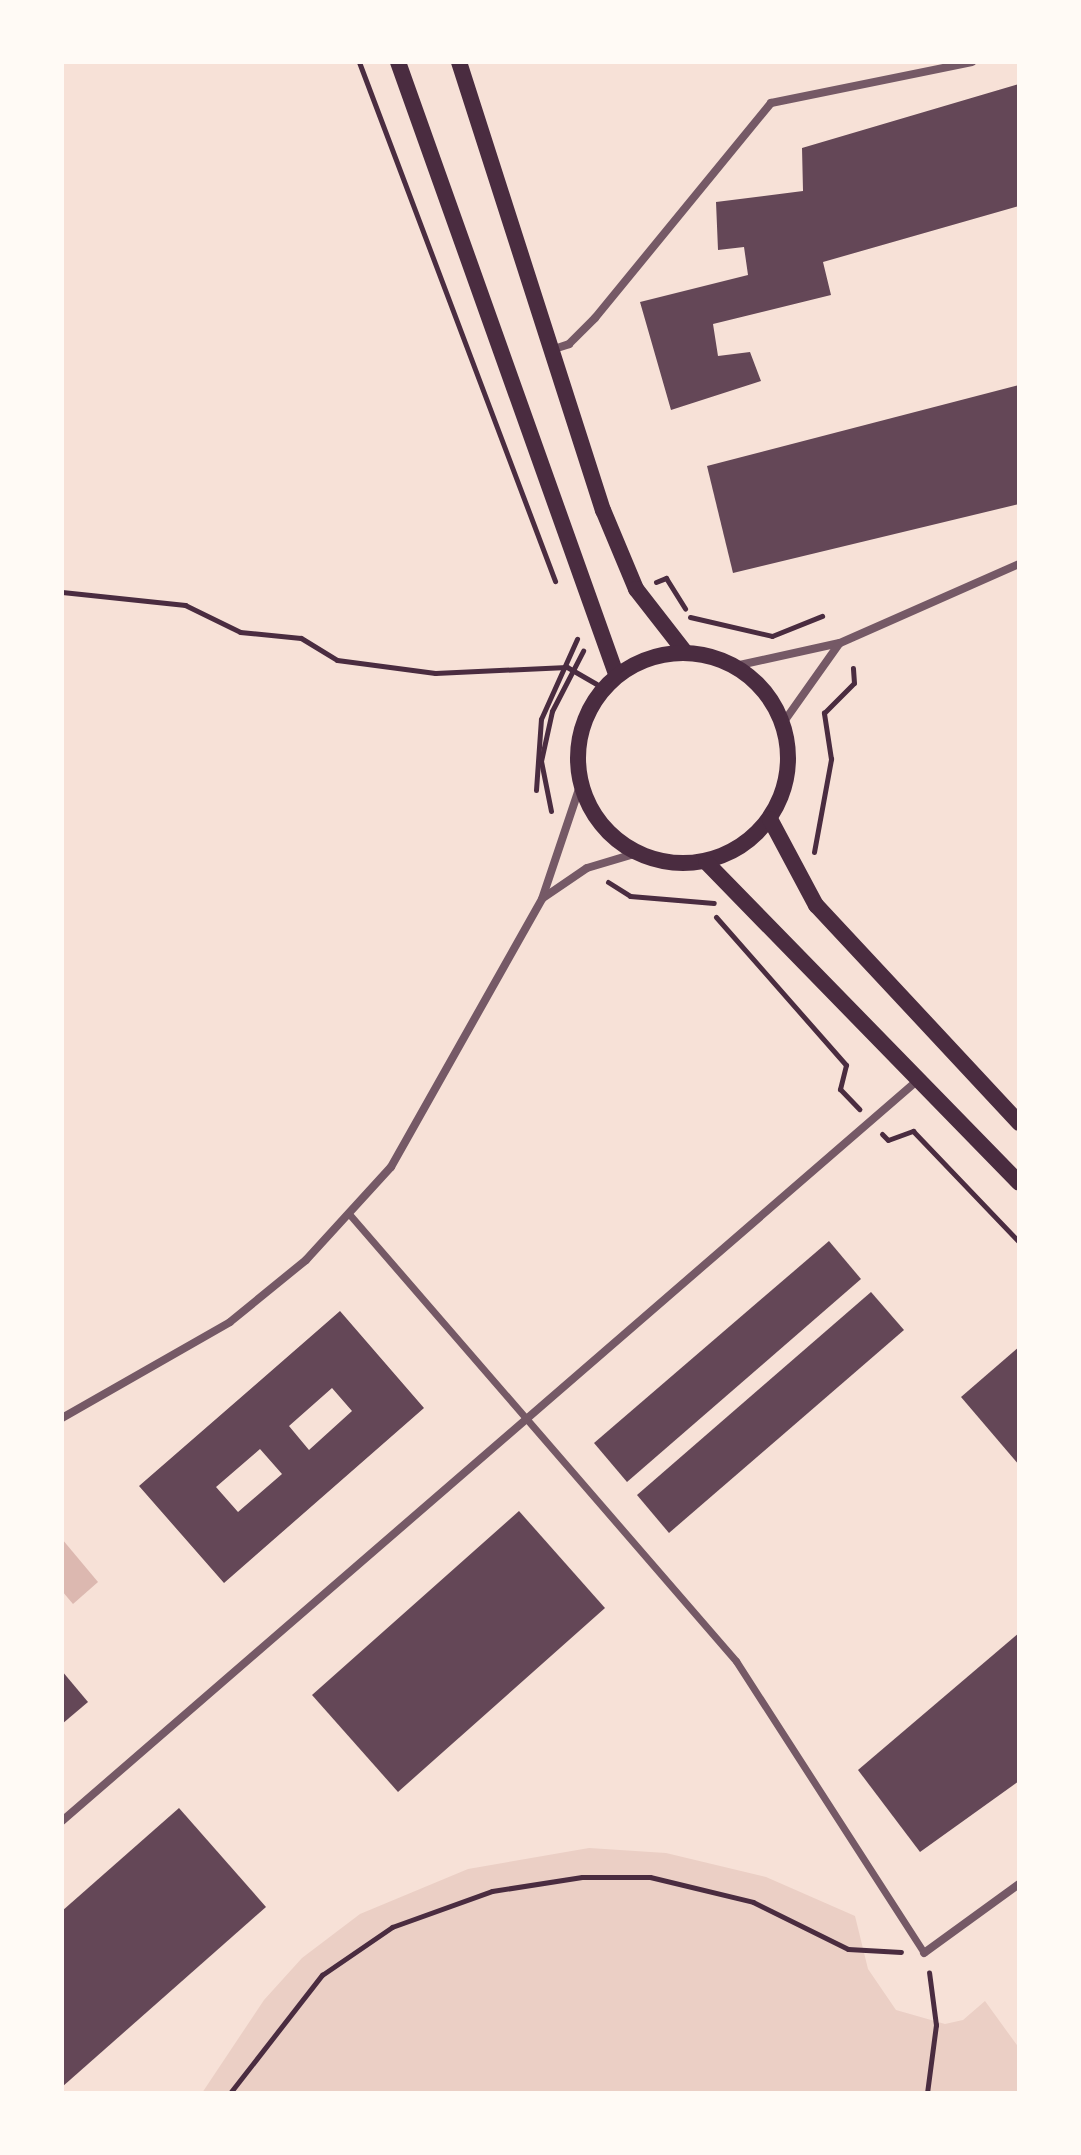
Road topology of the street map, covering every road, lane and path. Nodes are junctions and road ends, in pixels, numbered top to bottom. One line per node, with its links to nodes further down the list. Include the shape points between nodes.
1 (359, 62): 9 (path, via 435,279)
2 (398, 62): 19 (main road)
3 (459, 62): 5 (main road)
4 (972, 62): 5 (street, via 771,103 595,318 569,344)
5 (551, 350): 7 (main road)
6 (1019, 564): 13 (street)
7 (636, 589): 10 (path, via 666,578 692,620 772,636); 14 (main road)
8 (62, 592): 16 (path, via 185,605 240,632 301,638 337,660 399,670)
9 (561, 596)
10 (822, 616)
11 (574, 628): 16 (path)
12 (583, 632): 18 (path)
13 (840, 643): 15 (street); 21 (street)
14 (685, 652): 15 (main road); 19 (main road)
15 (735, 666): 21 (main road, via 764,689)
16 (567, 667): 18 (path); 23 (path, via 541,719)
17 (853, 668): 28 (path, via 854,683 824,713 831,759 814,851)
18 (575, 672): 20 (path); 25 (path, via 552,711 541,761)
19 (616, 674): 20 (main road)
20 (604, 689): 22 (main road, via 585,720)
21 (783, 723): 24 (main road, via 789,760)
22 (581, 783): 25 (street); 26 (main road, via 599,822)
23 (536, 790)
24 (770, 819): 27 (main road, via 743,846); 37 (main road, via 816,905)
25 (562, 840): 30 (street)
26 (637, 853): 27 (main road, via 674,864); 29 (street)
27 (706, 862): 35 (main road)
28 (821, 863)
29 (587, 868): 30 (street); 31 (path, via 630,896)
30 (542, 899): 39 (street, via 391,1167)
31 (721, 903)
32 (716, 917): 36 (path, via 846,1065 840,1089)
33 (736, 923): 34 (path)
34 (751, 942)
35 (917, 1081): 36 (street); 38 (main road)
36 (869, 1118): 40 (path, via 888,1140 913,1131); 41 (street)
37 (1019, 1123)
38 (1019, 1183)
39 (350, 1215): 41 (street); 42 (street, via 230,1322)
40 (1019, 1242)
41 (522, 1416): 43 (street); 45 (street, via 736,1661)
42 (62, 1418)
43 (62, 1821)
44 (1019, 1884): 45 (street)
45 (924, 1953): 46 (path, via 848,1949 753,1902 650,1877 519,1886 432,1907 356,1949 304,1993); 47 (path, via 936,2025)
46 (230, 2093)
47 (927, 2093)

